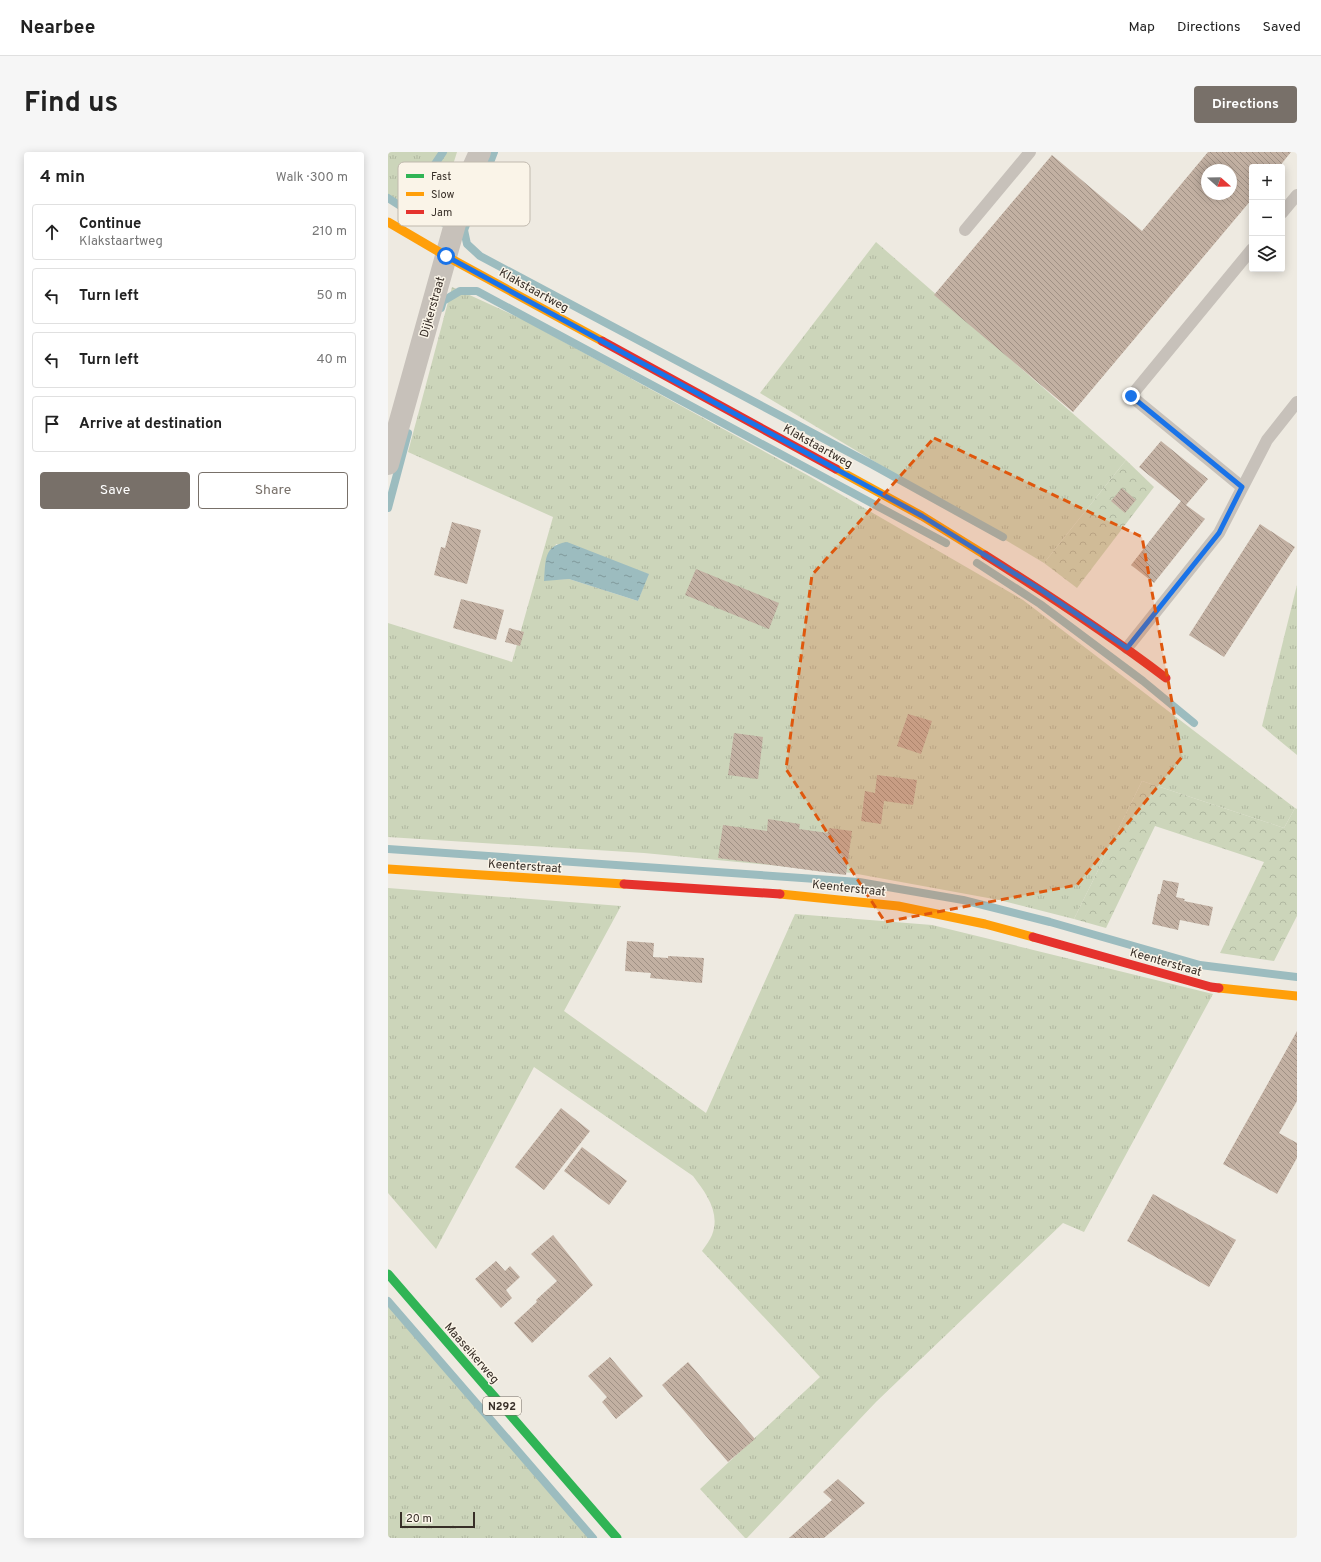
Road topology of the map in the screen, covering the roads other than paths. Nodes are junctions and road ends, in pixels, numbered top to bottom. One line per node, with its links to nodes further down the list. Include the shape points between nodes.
1 (480, 152): 3 (street, Dijkerstraat)
2 (1030, 152): 8 (lane)
3 (476, 162)
4 (1297, 195): 5 (lane)
5 (1285, 209)
6 (388, 222): 10 (street, Klakstaartweg)
7 (454, 226): 10 (street, Dijkerstraat)
8 (965, 230)
9 (1249, 253): 13 (lane, via 1131,396)
10 (446, 256): 12 (street, Dijkerstraat); 14 (street, Klakstaartweg, via 922,516 1038,588)
11 (1297, 402): 13 (lane, via 1267,440)
12 (388, 464)
13 (1242, 487): 14 (lane, via 1219,533)
14 (1127, 648): 15 (street, Klakstaartweg)
15 (1166, 678)
16 (388, 869): 17 (street, Keenterstraat, via 808,896 898,906 985,924 1211,987)
17 (1297, 996)
18 (388, 1274): 19 (street, Maaseikerweg / N292)
19 (617, 1538)

